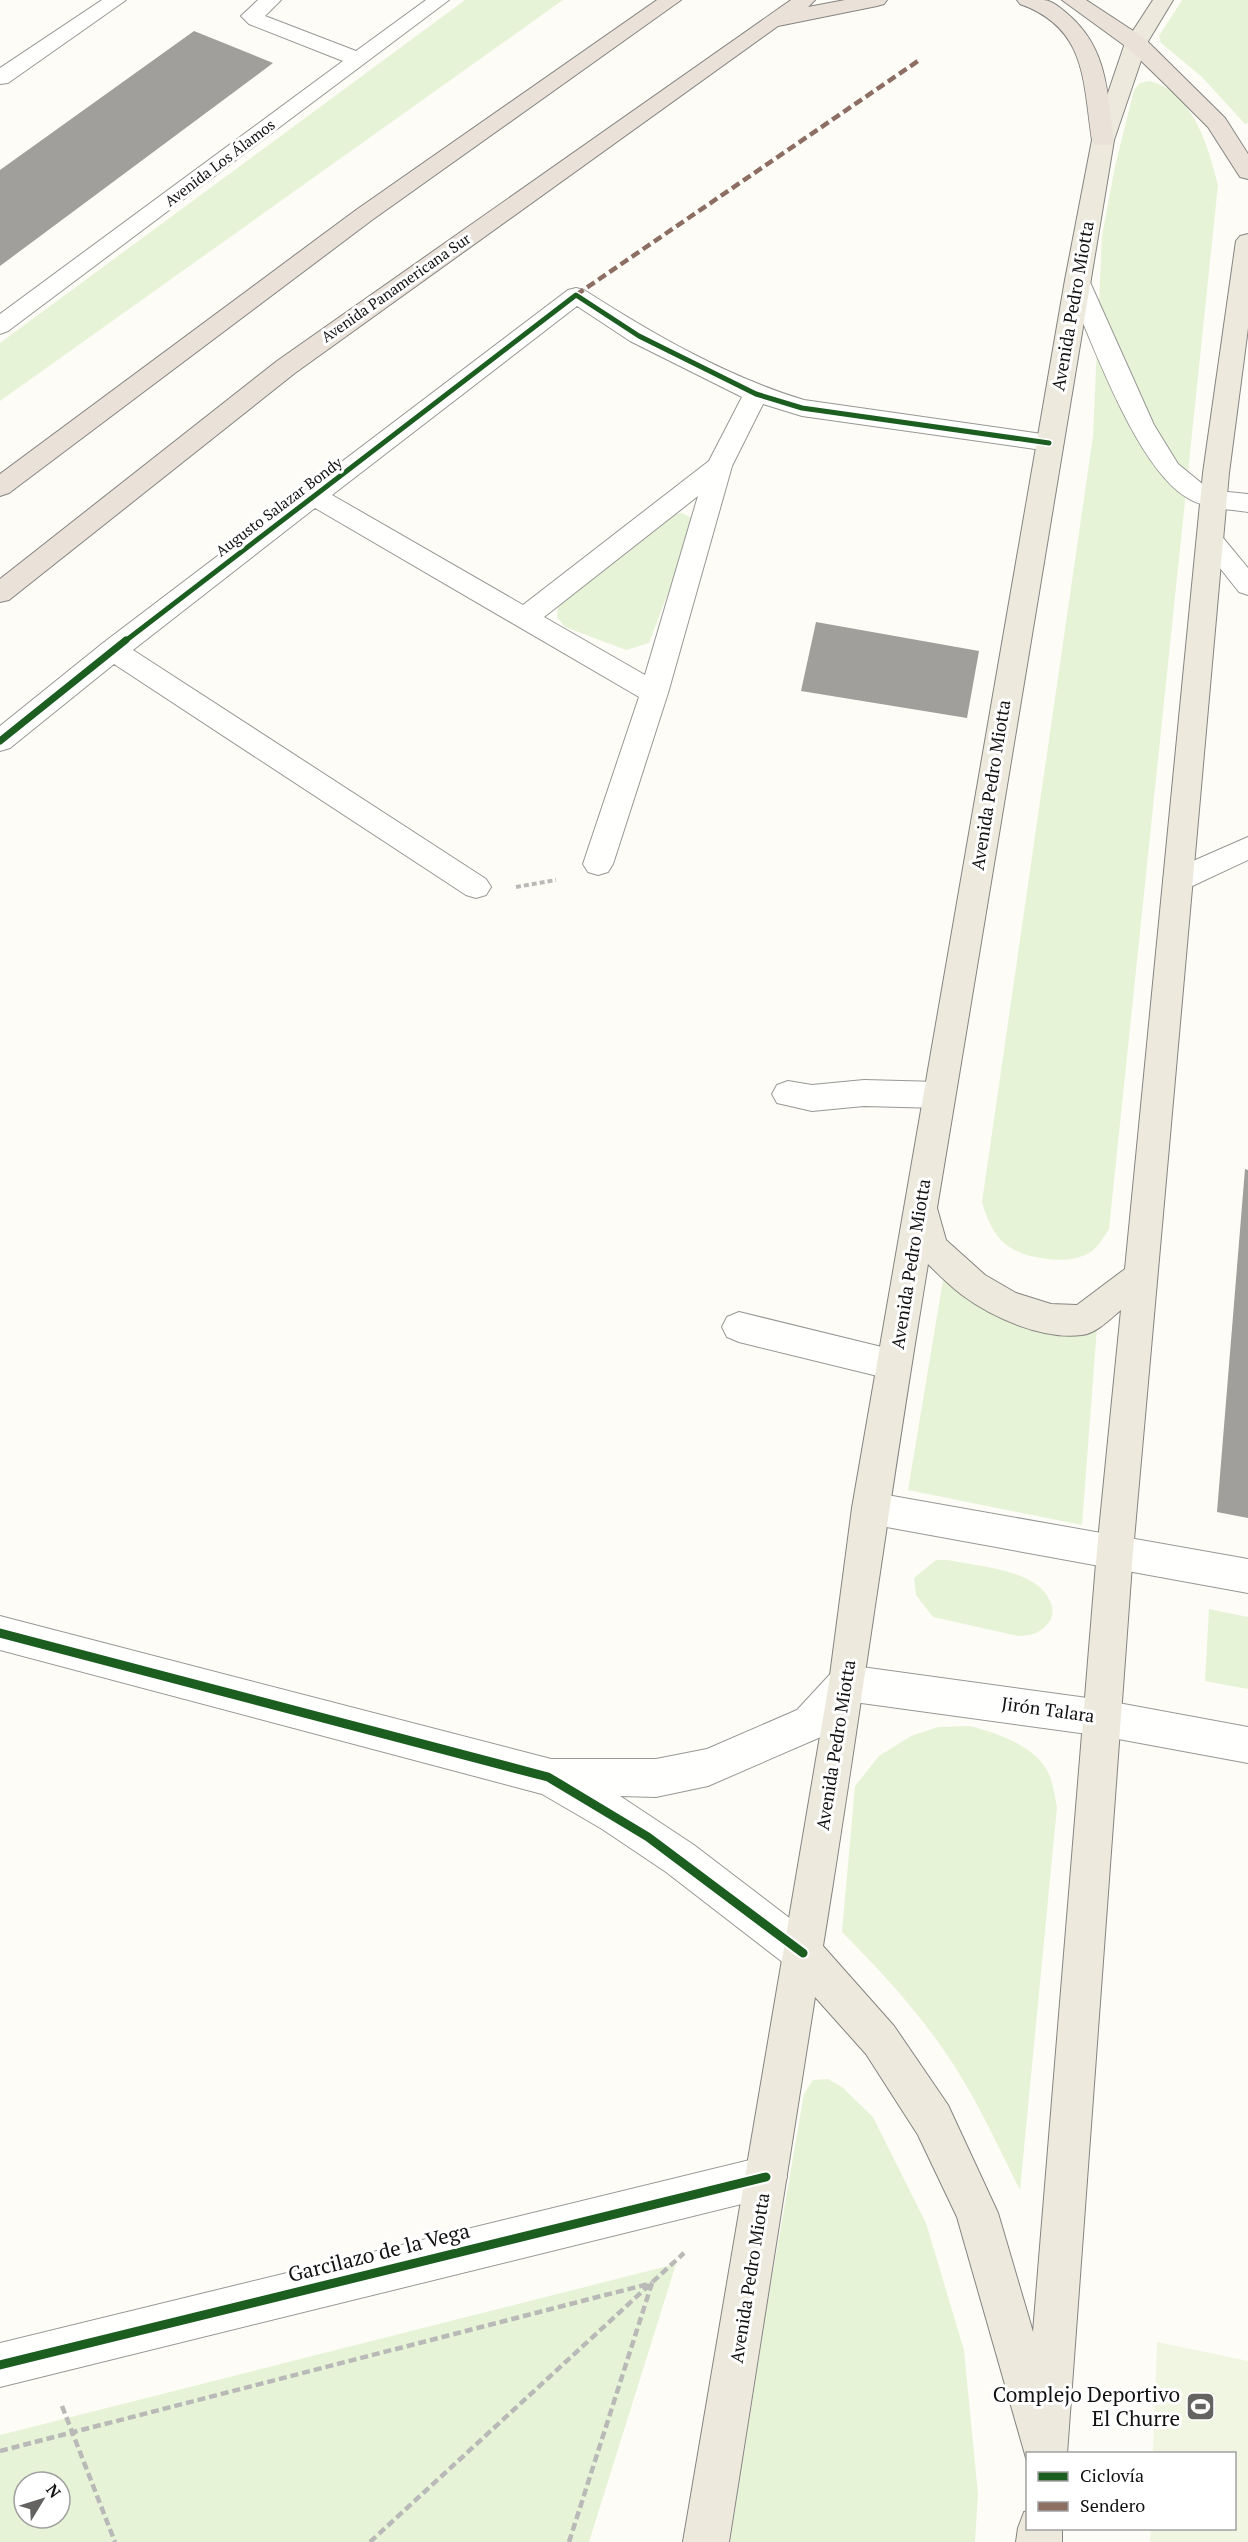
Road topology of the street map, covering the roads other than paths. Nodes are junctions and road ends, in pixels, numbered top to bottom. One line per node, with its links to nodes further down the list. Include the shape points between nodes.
1 (116, 0): 13 (street)
2 (271, 0): 12 (street, via 255,12 252,16 256,20)
3 (439, 0): 12 (street, Avenida Los Álamos)
4 (671, 0): 23 (highway, via 364,215)
5 (805, 0): 10 (highway, Avenida Panamericana Sur)
6 (878, 0): 10 (highway)
7 (1027, 0): 14 (highway, via 1055,14 1080,39 1093,66)
8 (1072, 0): 11 (highway)
9 (1163, 0): 11 (main road, Avenida Pedro Miotta)
10 (771, 22): 29 (highway, Avenida Panamericana Sur, via 285,367)
11 (1136, 43): 14 (main road, Avenida Pedro Miotta); 15 (highway, via 1217,123)
12 (359, 60): 19 (street, Avenida Los Álamos)
13 (0, 78)
14 (1103, 140): 17 (main road, Avenida Pedro Miotta)
15 (1248, 172)
16 (1248, 241): 18 (main road)
17 (1077, 280): 21 (main road, Avenida Pedro Miotta); 25 (street, via 1142,425 1169,470 1196,492)
18 (1245, 285): 25 (main road)
19 (0, 326)
20 (756, 394): 21 (street, via 801,408); 22 (street); 24 (street, Augusto Salazar Bondy, via 639,336 576,296)
21 (1049, 442): 39 (main road, Avenida Pedro Miotta)
22 (719, 466): 30 (street); 32 (street)
23 (0, 487)
24 (316, 497): 30 (street); 31 (street, Augusto Salazar Bondy)
25 (1214, 499): 26 (street); 27 (main road)
26 (1248, 502)
27 (1210, 539): 28 (street); 36 (main road)
28 (1248, 586)
29 (0, 593)
30 (525, 618): 32 (street)
31 (113, 650): 33 (street, Augusto Salazar Bondy); 37 (street)
32 (654, 693): 35 (street)
33 (0, 741)
34 (1248, 848): 36 (street)
35 (598, 864)
36 (1178, 880): 41 (main road)
37 (476, 887)
38 (788, 1094): 39 (street, via 812,1098 864,1093)
39 (939, 1095): 40 (main road, Avenida Pedro Miotta)
40 (920, 1207): 41 (main road, via 932,1248 973,1285 1006,1305 1051,1319 1083,1320); 43 (main road, Avenida Pedro Miotta)
41 (1141, 1276): 45 (main road)
42 (739, 1327): 43 (street)
43 (894, 1365): 44 (main road, Avenida Pedro Miotta)
44 (870, 1508): 45 (street); 48 (main road, Avenida Pedro Miotta)
45 (1115, 1551): 46 (street); 49 (main road)
46 (1248, 1576)
47 (0, 1633): 51 (street)
48 (847, 1683): 49 (street, Jirón Talara); 51 (street, via 810,1723 708,1767 656,1778); 52 (main road, Avenida Pedro Miotta)
49 (1102, 1718): 50 (street, Jirón Talara); 55 (main road)
50 (1248, 1745)
51 (548, 1777): 52 (street, via 600,1804 675,1854)
52 (803, 1953): 53 (main road, Avenida Pedro Miotta); 55 (main road, via 880,2040 933,2120 977,2213)
53 (766, 2177): 54 (street, Garcilazo de la Vega); 56 (main road, Avenida Pedro Miotta)
54 (16, 2361)
55 (1046, 2452)
56 (706, 2542)

